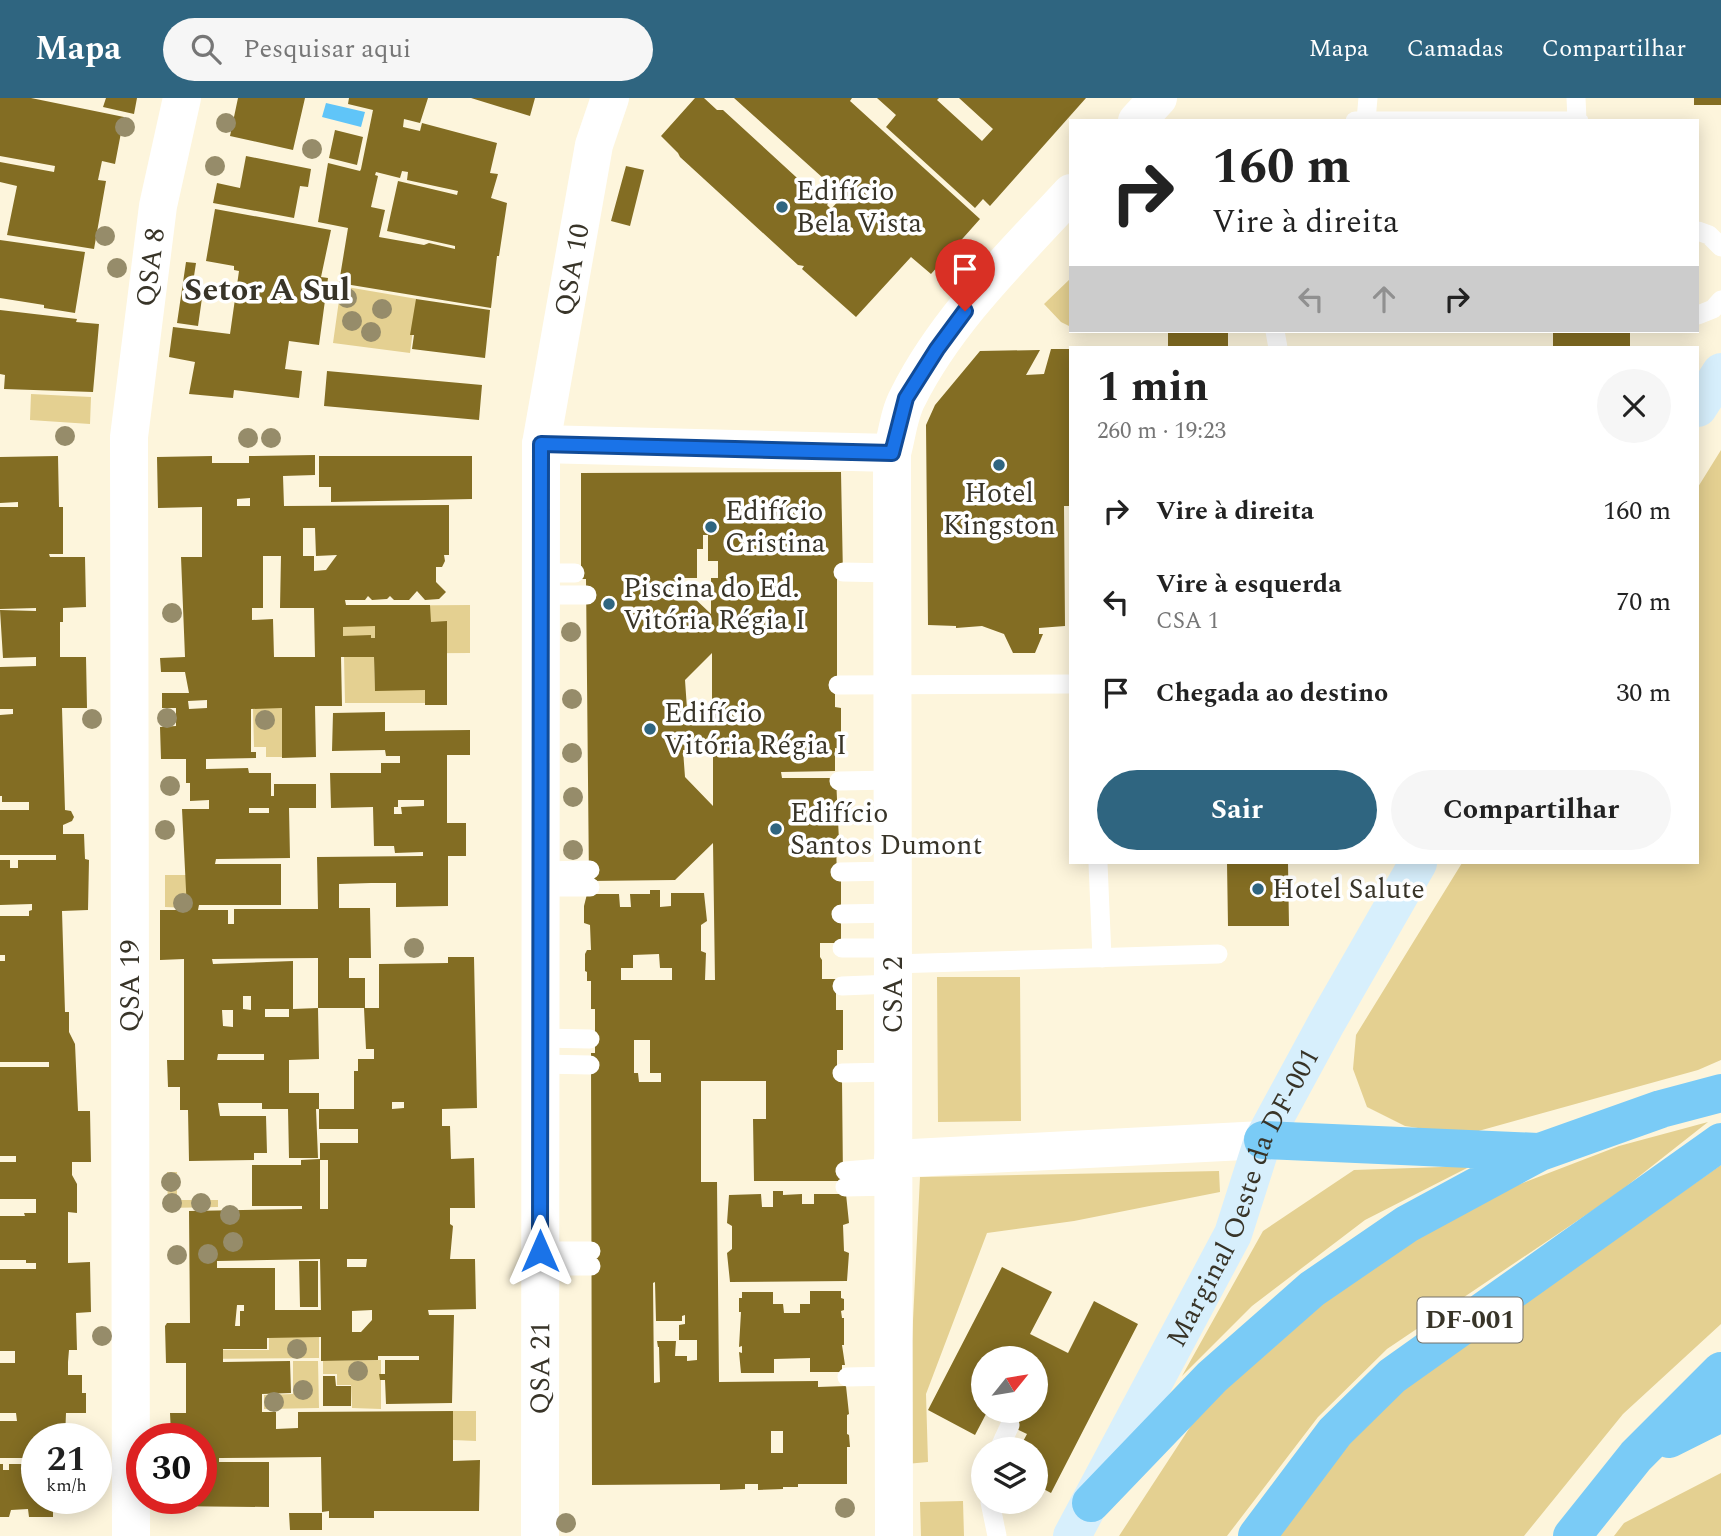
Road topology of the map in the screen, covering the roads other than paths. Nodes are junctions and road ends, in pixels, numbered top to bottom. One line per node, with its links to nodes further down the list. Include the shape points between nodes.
1 (182, 98): 16 (street, QSA 8, via 158,206)
2 (610, 98): 17 (street, QSA 10, via 594,145)
3 (1158, 98): 6 (street)
4 (1368, 98): 7 (lane)
5 (1576, 98): 8 (lane)
6 (1139, 119)
7 (1366, 119)
8 (1578, 119)
9 (1069, 195): 18 (street, CSA 2, via 979,292 937,349 906,398)
10 (1699, 231): 11 (lane)
11 (1721, 247)
12 (1721, 300): 13 (lane)
13 (1699, 315)
14 (1721, 372): 15 (main road)
15 (1699, 406)
16 (129, 437): 62 (street, QSA 19)
17 (541, 444): 18 (street); 21 (street, QSA 21)
18 (892, 453): 20 (street, CSA 2)
19 (843, 572): 20 (lane)
20 (892, 573): 23 (street, CSA 2)
21 (552, 580): 22 (lane); 32 (street, QSA 21)
22 (587, 595)
23 (892, 684): 24 (lane); 25 (lane); 26 (street, CSA 2)
24 (1069, 684)
25 (838, 685)
26 (892, 774): 27 (lane); 30 (street, CSA 2)
27 (839, 775)
28 (1098, 864): 38 (lane)
29 (1417, 864): 46 (main road, Marginal Oeste da DF-001)
30 (892, 871): 31 (lane); 36 (street, CSA 2)
31 (840, 872)
32 (541, 879): 33 (lane); 41 (street, QSA 21)
33 (590, 879)
34 (841, 914): 36 (lane)
35 (842, 948): 36 (lane)
36 (893, 952): 38 (lane); 39 (lane); 43 (street, CSA 2)
37 (1218, 954): 38 (lane)
38 (1102, 958)
39 (842, 986)
40 (590, 1038): 41 (lane)
41 (541, 1051): 42 (lane); 52 (street, QSA 21)
42 (590, 1065)
43 (893, 1072): 44 (lane); 49 (street, CSA 2)
44 (842, 1073)
45 (1721, 1093): 48 (highway)
46 (1263, 1140): 48 (highway); 49 (street); 60 (main road, Marginal Oeste da DF-001, via 1233,1234)
47 (1721, 1142): 67 (highway, DF-001, via 1392,1376 1335,1432)
48 (1540, 1152): 60 (highway, via 1408,1224 1312,1289 1212,1377)
49 (893, 1171): 50 (lane); 54 (street, CSA 2)
50 (845, 1179)
51 (591, 1258): 52 (lane)
52 (540, 1259): 63 (street, QSA 21)
53 (1721, 1371): 59 (highway)
54 (894, 1376): 55 (lane); 64 (street, CSA 2)
55 (848, 1377)
56 (1010, 1425): 58 (lane)
57 (1712, 1425): 59 (highway)
58 (1004, 1437)
59 (1636, 1456): 68 (highway)
60 (1091, 1503): 66 (main road, Marginal Oeste da DF-001)
61 (992, 1514): 65 (lane)
62 (131, 1536)
63 (540, 1536)
64 (894, 1536)
65 (997, 1536)
66 (1072, 1536)
67 (1256, 1536)
68 (1572, 1536)

